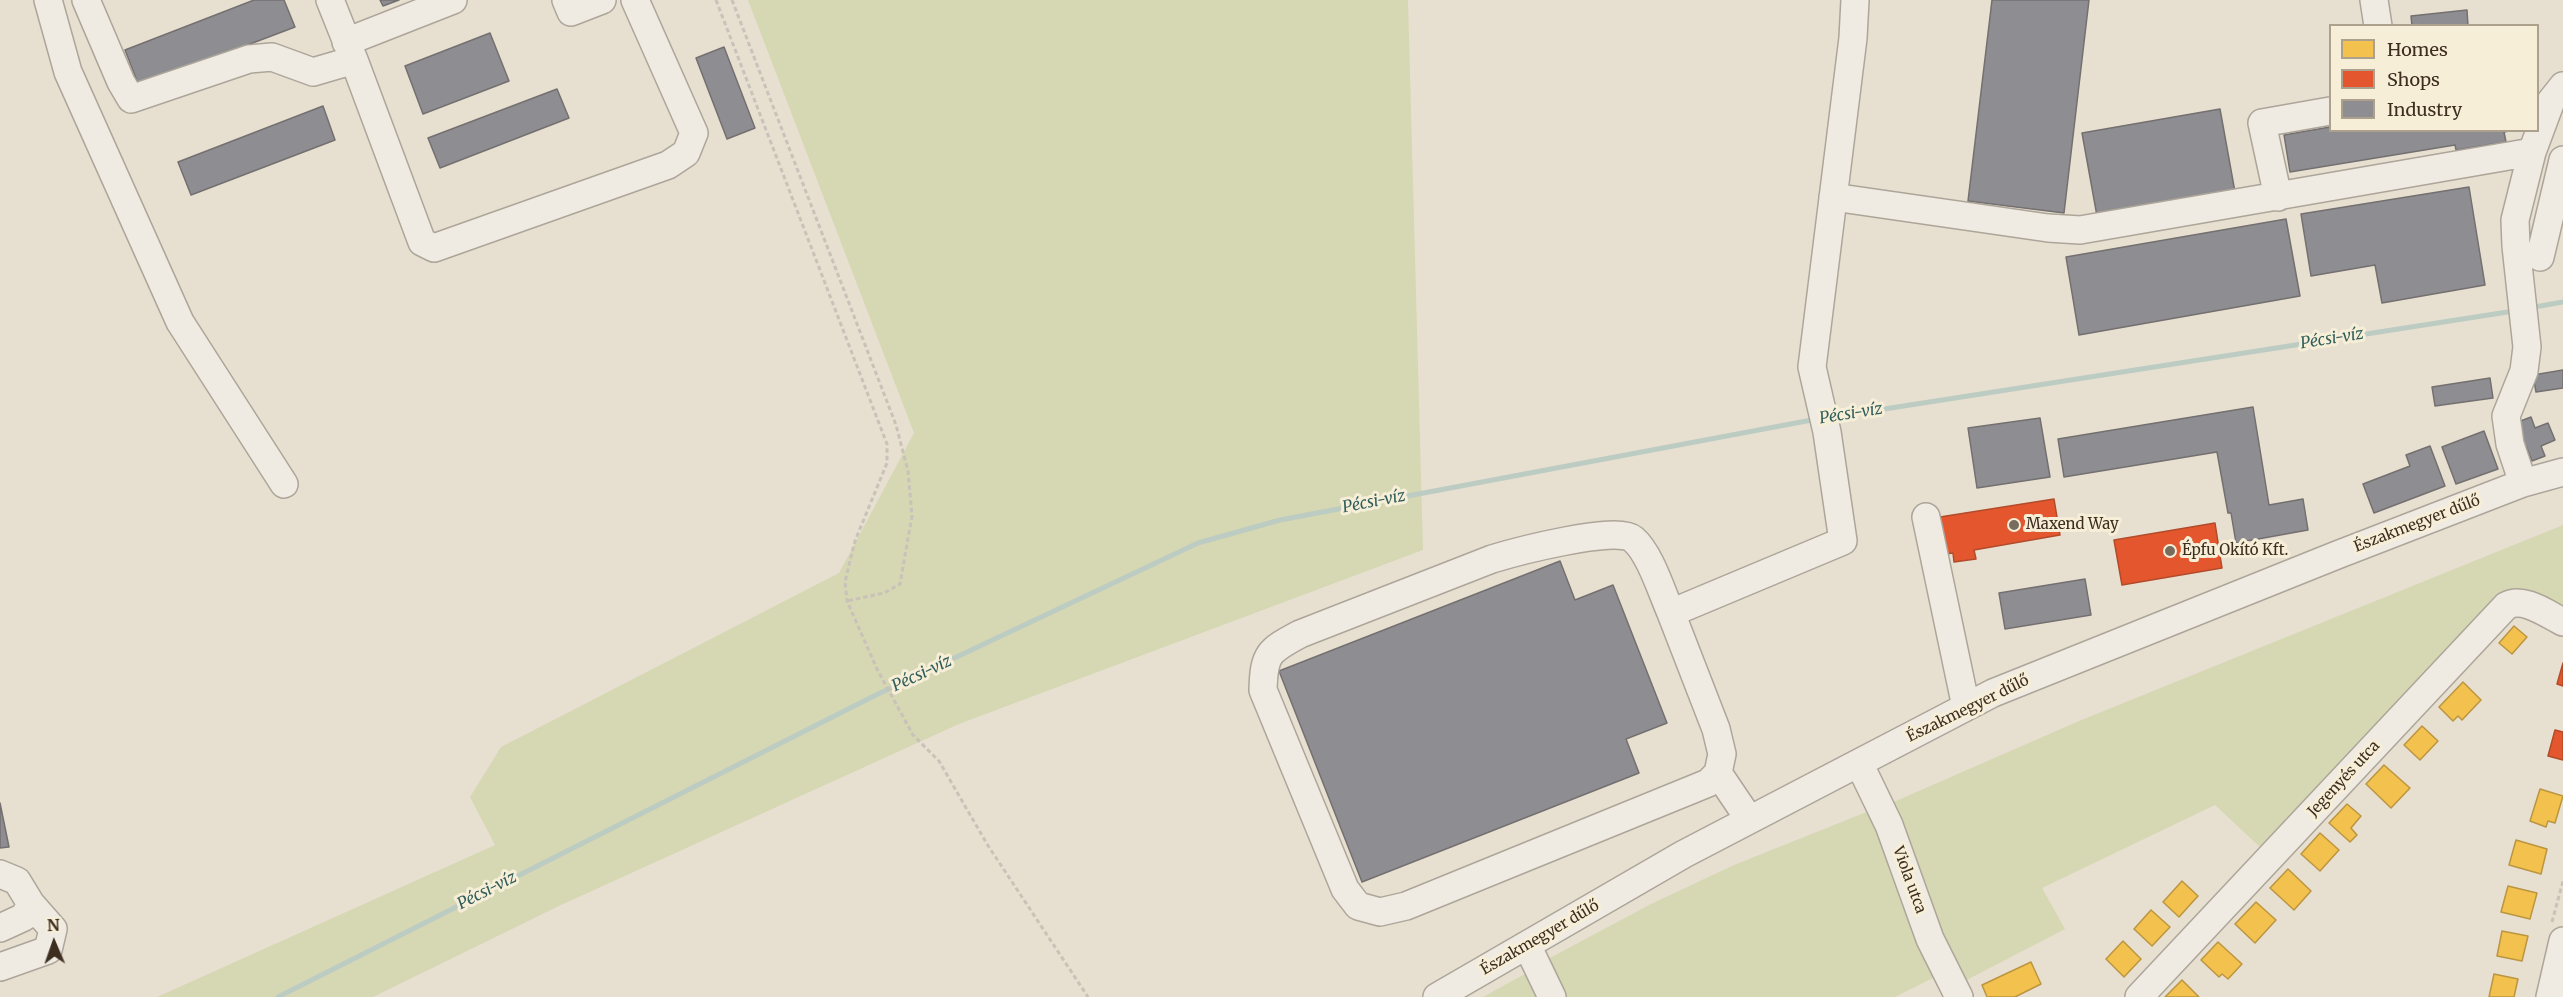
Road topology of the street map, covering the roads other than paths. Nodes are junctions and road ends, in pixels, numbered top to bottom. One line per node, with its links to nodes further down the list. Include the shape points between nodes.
1 (48, 0): 23 (street, via 68,72 180,322)
2 (330, 0): 11 (street)
3 (453, 0): 11 (street)
4 (566, 0): 5 (street, via 571,12)
5 (602, 0)
6 (635, 0): 11 (street, via 694,133 686,153 668,165 434,248 422,243)
7 (1856, 0): 17 (street)
8 (2374, 0): 10 (street)
9 (90, 1): 11 (street, via 131,99 249,59 272,57 314,72)
10 (2378, 24)
11 (350, 51)
12 (2539, 82): 13 (street)
13 (2563, 85): 15 (street, via 2551,101)
14 (2329, 111): 18 (street, via 2262,123)
15 (2532, 152): 18 (street); 19 (street, via 2515,220)
16 (2563, 160): 20 (street)
17 (1833, 197): 18 (street, via 2080,230); 25 (street, via 1812,367 1827,432 1842,541)
18 (2278, 197)
19 (2516, 246): 20 (street); 22 (street, via 2527,347 2524,371 2506,416 2510,444)
20 (2552, 260)
21 (2563, 472): 22 (street, Északmegyer dűlő)
22 (2523, 483): 27 (street, Északmegyer dűlő)
23 (284, 484)
24 (1926, 517): 27 (street)
25 (1671, 613): 29 (street, via 1716,729 1722,754); 29 (street, via 1642,548 1632,537 1617,533 1601,535 1492,559 1300,634 1274,648 1264,668 1263,690 1345,889 1358,906 1380,912 1406,906 1695,789)
26 (2563, 622): 40 (street, Jegenyés utca, via 2522,602 2506,606)
27 (1966, 707): 28 (street, Északmegyer dűlő)
28 (1859, 764): 30 (street, Északmegyer dűlő); 39 (street, Viola utca, via 1888,825 1930,939)
29 (1718, 773): 30 (street)
30 (1749, 819): 35 (street, Északmegyer dűlő)
31 (0, 873): 32 (street, via 17,880)
32 (31, 904): 33 (street, via 24,917); 36 (street, via 53,929 48,950)
33 (0, 928)
34 (2563, 940): 41 (street)
35 (1527, 945): 37 (street, Északmegyer dűlő); 38 (street)
36 (0, 967)
37 (1437, 997)
38 (1552, 997)
39 (1959, 997)
40 (2139, 997)
41 (2550, 997)

